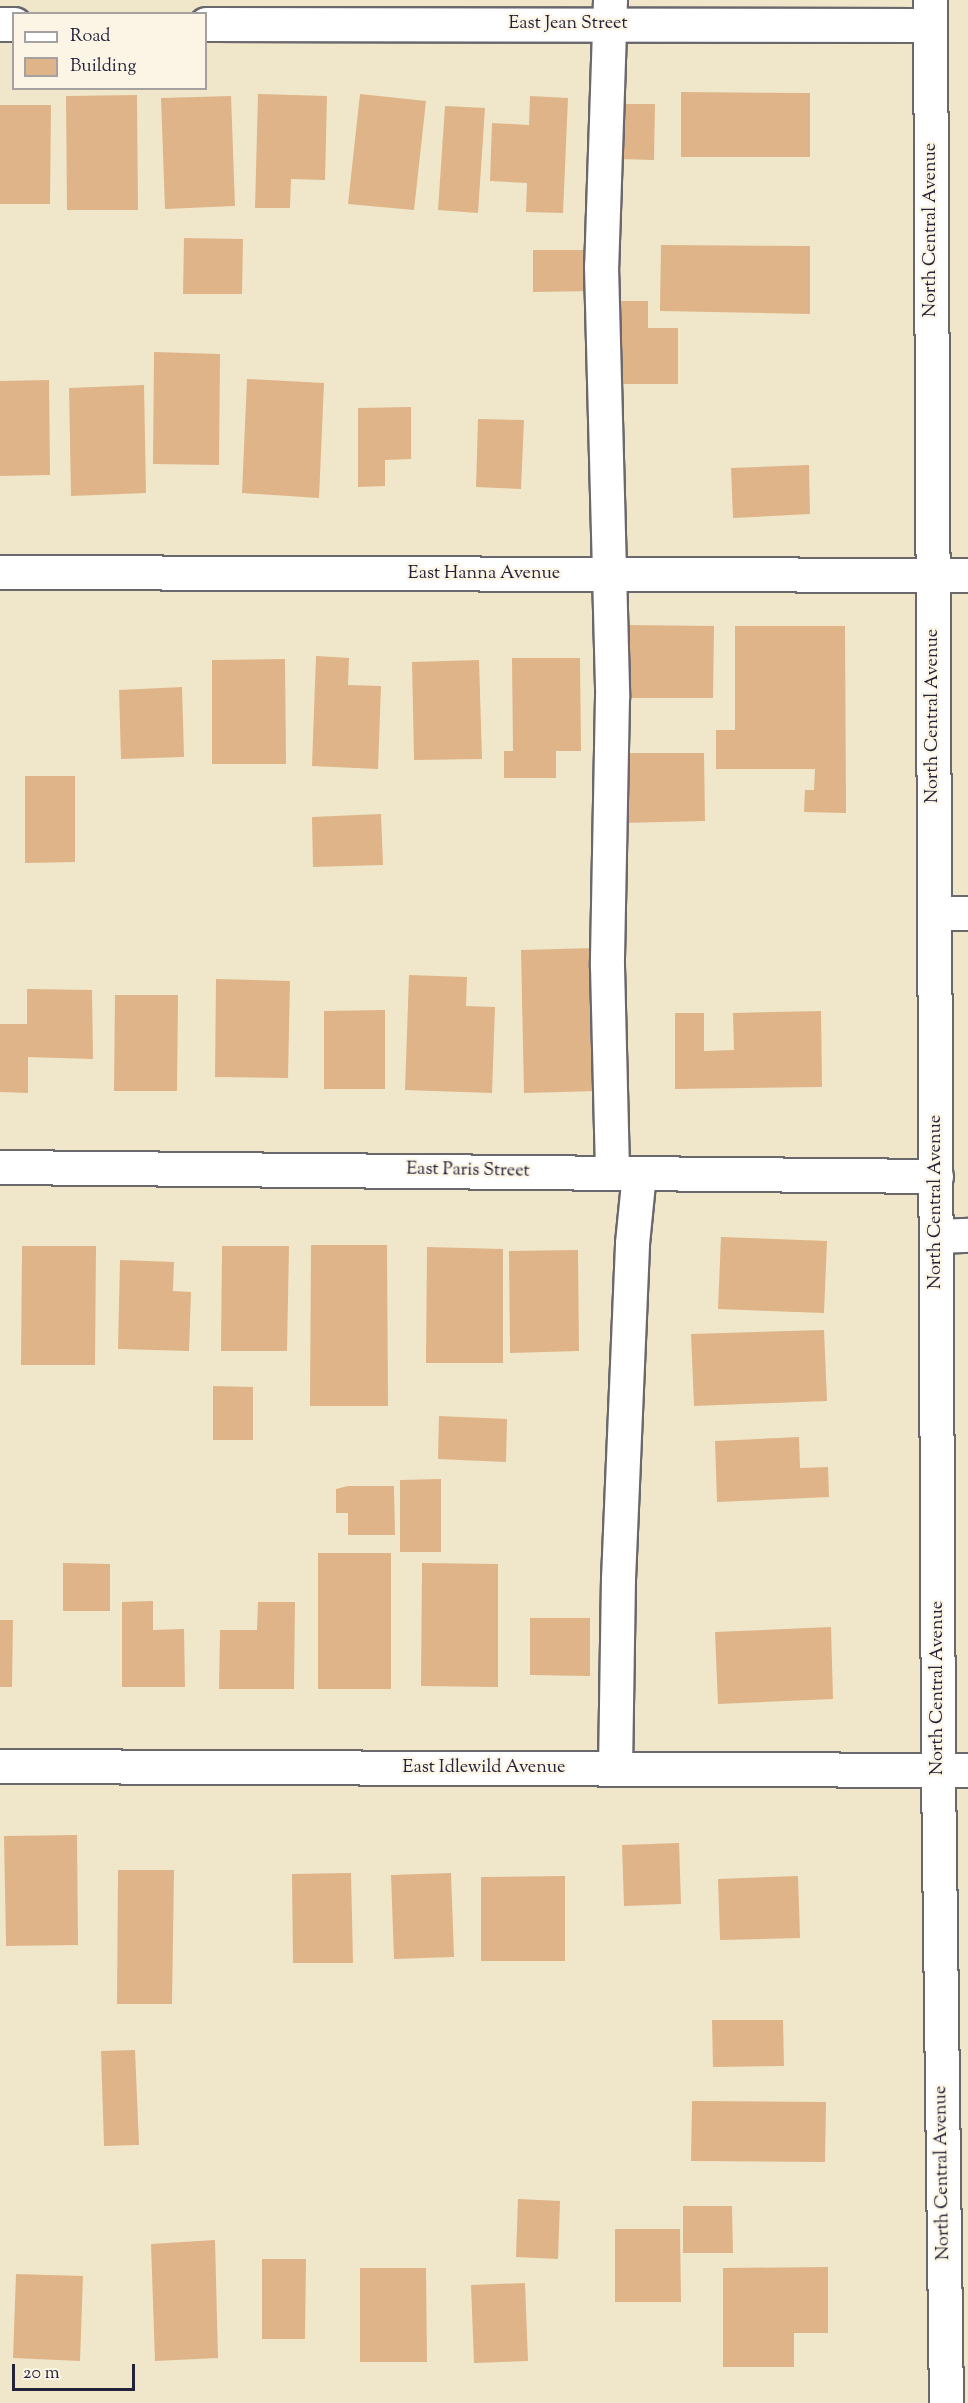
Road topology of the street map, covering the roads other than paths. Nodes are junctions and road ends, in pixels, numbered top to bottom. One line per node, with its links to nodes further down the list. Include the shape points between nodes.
1 (610, 12): 2 (street, East Jean Street); 3 (street, East Jean Street); 5 (street, via 601,266)
2 (930, 13): 6 (street, North Central Avenue)
3 (207, 24)
4 (0, 572): 5 (street, East Hanna Avenue)
5 (608, 574): 6 (street, East Hanna Avenue); 11 (street, via 612,829 607,966)
6 (932, 575): 7 (street, East Hanna Avenue); 9 (street, North Central Avenue)
7 (968, 575)
8 (968, 913): 9 (street)
9 (934, 914): 12 (street, North Central Avenue)
10 (0, 1167): 11 (street, East Paris Street)
11 (626, 1173): 12 (street, East Paris Street); 15 (street, via 632,1243)
12 (936, 1176): 13 (street, North Central Avenue)
13 (952, 1236): 16 (street, North Central Avenue)
14 (0, 1766): 15 (street, East Idlewild Avenue)
15 (615, 1769): 16 (street, East Idlewild Avenue)
16 (953, 1770): 17 (street, North Central Avenue)
17 (946, 2403)

